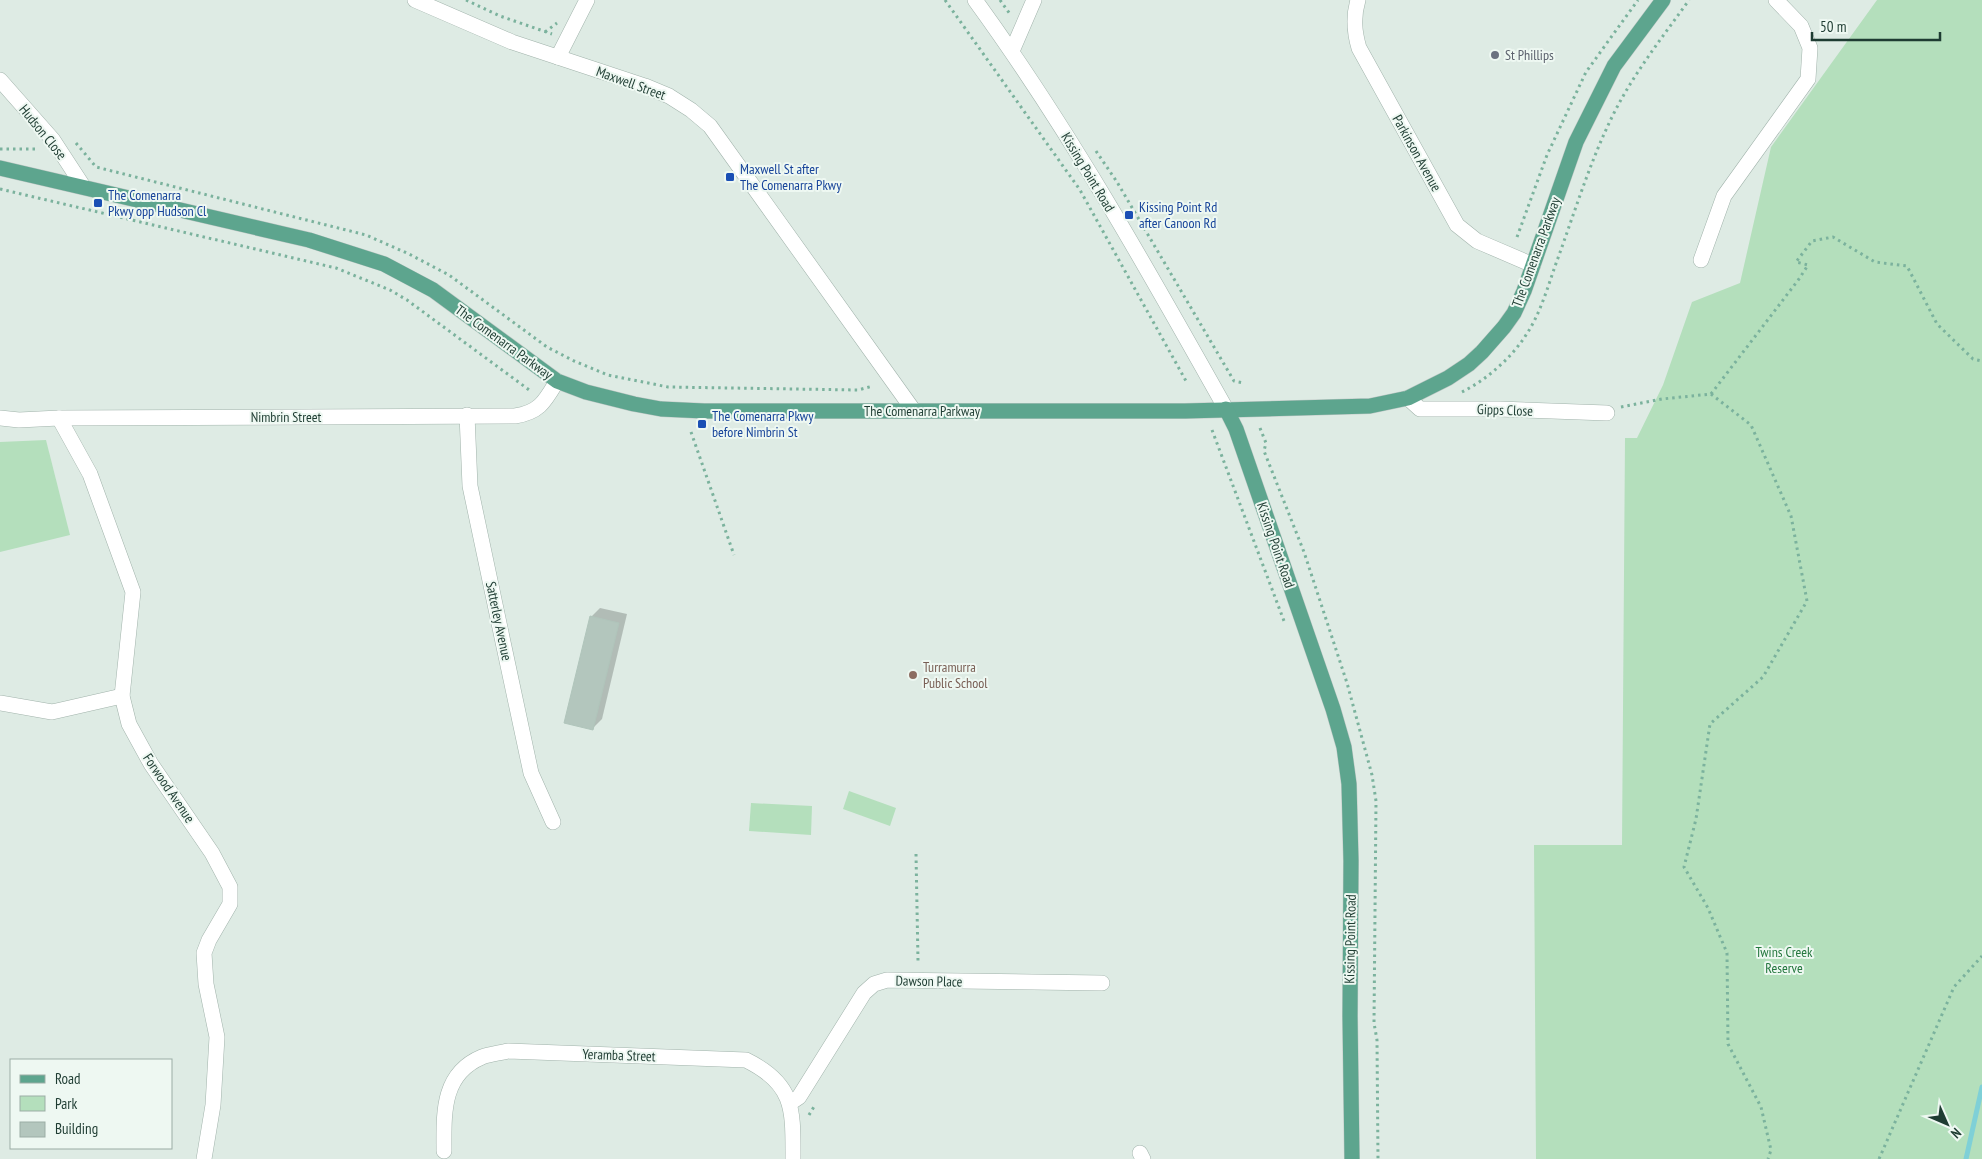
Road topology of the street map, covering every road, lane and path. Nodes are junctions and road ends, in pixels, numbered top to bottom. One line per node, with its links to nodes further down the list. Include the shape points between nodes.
1 (415, 0): 16 (street, Maxwell Street, via 512,42)
2 (466, 0): 14 (path, via 500,16)
3 (587, 0): 16 (street)
4 (945, 0): 29 (path, via 1080,190)
5 (975, 0): 15 (street, Kissing Point Road)
6 (1000, 0): 13 (path)
7 (1034, 0): 15 (street)
8 (1358, 0): 26 (street, Parkinson Avenue, via 1354,31 1359,48 1457,225 1477,241)
9 (1638, 0): 24 (path, via 1586,72 1547,155)
10 (1663, 0): 26 (main road, The Comenarra Parkway, via 1614,66 1597,98 1576,142)
11 (1690, 0): 35 (path, via 1642,64 1612,116 1539,311 1524,338 1478,384 1448,400)
12 (1776, 0): 25 (street, via 1801,26 1810,48 1808,79 1724,196)
13 (1010, 14)
14 (556, 35)
15 (1012, 50): 34 (street, Kissing Point Road, via 1111,208)
16 (558, 57): 36 (street, Maxwell Street, via 669,96 710,126)
17 (0, 80): 22 (street, Hudson Close, via 53,140)
18 (73, 140): 30 (path, via 96,167 366,235 449,275 548,346 608,375 668,387 858,390)
19 (0, 149): 20 (path)
20 (36, 149)
21 (0, 168): 22 (main road, The Comenarra Parkway)
22 (83, 186): 28 (main road, The Comenarra Parkway, via 309,240 384,264 433,290)
23 (0, 189): 31 (path, via 336,268 407,300)
24 (1517, 237)
25 (1701, 260)
26 (1533, 265): 33 (main road, The Comenarra Parkway, via 1514,313 1482,352 1448,378)
27 (1982, 361): 32 (path, via 1973,359 1936,324 1907,266 1875,262 1833,237 1812,241 1796,262 1808,265 1799,279)
28 (557, 381): 36 (main road, The Comenarra Parkway, via 610,399 661,409); 38 (street, Nimbrin Street, via 544,402 528,414)
29 (1186, 381)
30 (873, 386)
31 (533, 393)
32 (1711, 394): 37 (path, via 1662,399 1620,407); 59 (path, via 1750,425 1791,516 1807,601 1763,677 1710,724 1696,819 1684,868 1708,908 1727,953 1728,1044 1761,1107 1772,1150)
33 (1408, 398): 34 (main road, The Comenarra Parkway, via 1370,406); 35 (street, Gipps Close, via 1420,410)
34 (1226, 409): 36 (main road, The Comenarra Parkway); 58 (main road, Kissing Point Road, via 1236,429 1344,747 1349,784 1351,861)
35 (1440, 409): 37 (street, Gipps Close)
36 (914, 411)
37 (1606, 414)
38 (467, 416): 40 (street, Nimbrin Street); 47 (street, Satterley Avenue, via 470,486 531,773)
39 (0, 418): 40 (street, Nimbrin Street)
40 (58, 418): 45 (street, Forwood Avenue, via 90,474 133,592)
41 (1212, 430): 44 (path)
42 (691, 432): 43 (path)
43 (734, 555)
44 (1286, 626)
45 (122, 696): 46 (street, via 52,712); 56 (street, Forwood Avenue, via 129,724 151,764 212,853 230,887 230,904 204,954 206,984 218,1037 213,1105)
46 (0, 703)
47 (553, 822)
48 (916, 854): 50 (path)
49 (1982, 956): 60 (path, via 1954,987)
50 (918, 961)
51 (1102, 983): 53 (street, Dawson Place, via 887,980 874,984 864,993 799,1097)
52 (818, 1099): 54 (path)
53 (790, 1103): 55 (street, Yeramba Street, via 777,1082 762,1068 746,1060 508,1050 481,1057 449,1088 444,1109); 57 (street, Yeramba Street)
54 (809, 1115)
55 (444, 1151)
56 (204, 1159)
57 (793, 1159)
58 (1352, 1159)
59 (1768, 1159)
60 (1879, 1159)

